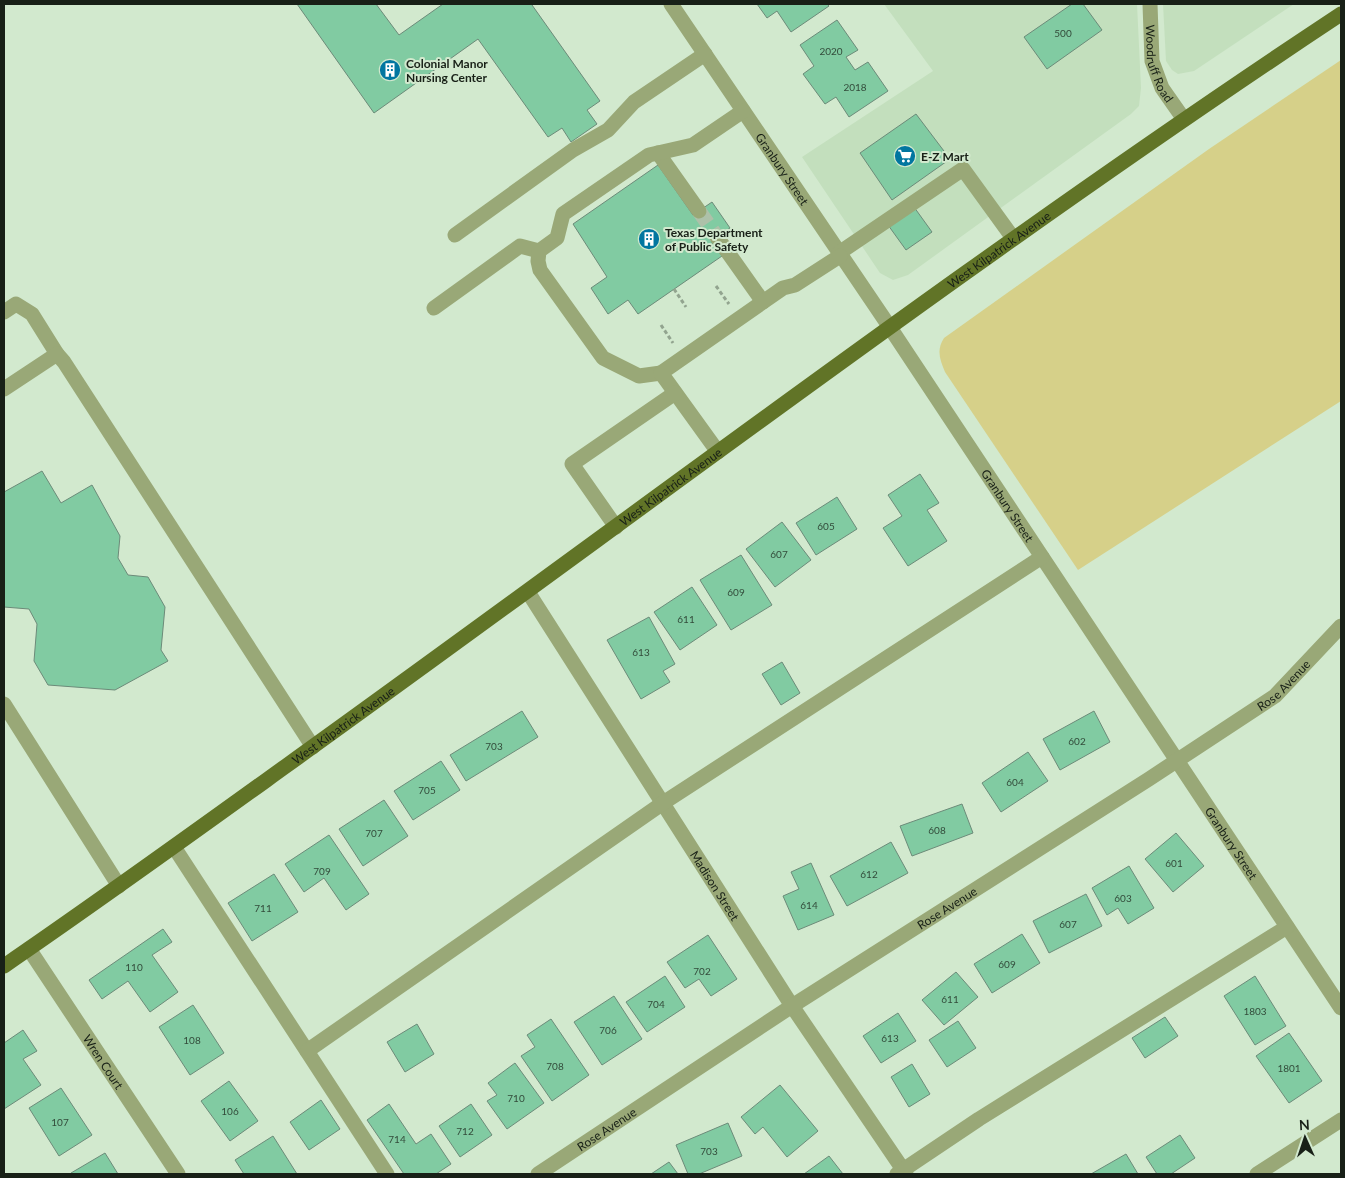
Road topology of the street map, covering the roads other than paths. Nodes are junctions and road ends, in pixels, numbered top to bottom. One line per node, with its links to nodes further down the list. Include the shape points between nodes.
1 (670, 4): 4 (street, Granbury Street)
2 (1150, 4): 6 (street, Woodruff Road, via 1152,61 1162,88)
3 (1341, 14): 6 (main road, West Kilpatrick Avenue)
4 (705, 54): 5 (street, Granbury Street); 9 (street, via 634,102 608,130 573,150)
5 (743, 111): 7 (street, via 692,145); 13 (street, Granbury Street)
6 (1183, 118): 11 (main road, West Kilpatrick Avenue)
7 (658, 153): 8 (street); 12 (street, via 650,155 563,214 557,238)
8 (699, 212)
9 (455, 235)
10 (717, 237): 14 (street)
11 (1013, 238): 13 (street, via 962,169); 17 (main road, West Kilpatrick Avenue)
12 (539, 251): 15 (street, via 520,246); 19 (street, via 540,270 603,358 639,376)
13 (840, 254): 14 (street); 17 (street, Granbury Street)
14 (763, 302): 19 (street)
15 (434, 308)
16 (4, 312): 18 (street, via 16,304 32,314)
17 (889, 326): 22 (main road, West Kilpatrick Avenue); 24 (street, Granbury Street)
18 (58, 354): 20 (street); 28 (street)
19 (660, 373): 21 (street)
20 (4, 389)
21 (675, 393): 22 (street); 23 (street, via 572,464)
22 (718, 452): 23 (main road, West Kilpatrick Avenue)
23 (616, 527): 25 (main road, West Kilpatrick Avenue)
24 (1042, 557): 29 (street, Granbury Street); 30 (street)
25 (528, 592): 28 (main road, West Kilpatrick Avenue); 30 (street, Madison Street)
26 (1341, 626): 29 (street, Rose Avenue, via 1276,696)
27 (4, 704): 32 (street)
28 (313, 747): 31 (main road, West Kilpatrick Avenue)
29 (1178, 761): 33 (street, Granbury Street); 36 (street, Rose Avenue)
30 (663, 803): 36 (street, Madison Street); 38 (street)
31 (174, 846): 32 (main road, West Kilpatrick Avenue); 38 (street)
32 (119, 886): 34 (main road, West Kilpatrick Avenue)
33 (1287, 927): 37 (street, Granbury Street); 40 (street, via 979,1119)
34 (29, 949): 35 (main road, West Kilpatrick Avenue); 41 (street, Wren Court)
35 (4, 966)
36 (792, 1006): 40 (street, Madison Street); 43 (street, Rose Avenue)
37 (1341, 1008)
38 (307, 1051): 42 (street)
39 (1341, 1120): 44 (street)
40 (902, 1173)
41 (178, 1174)
42 (387, 1174)
43 (538, 1174)
44 (1257, 1174)

